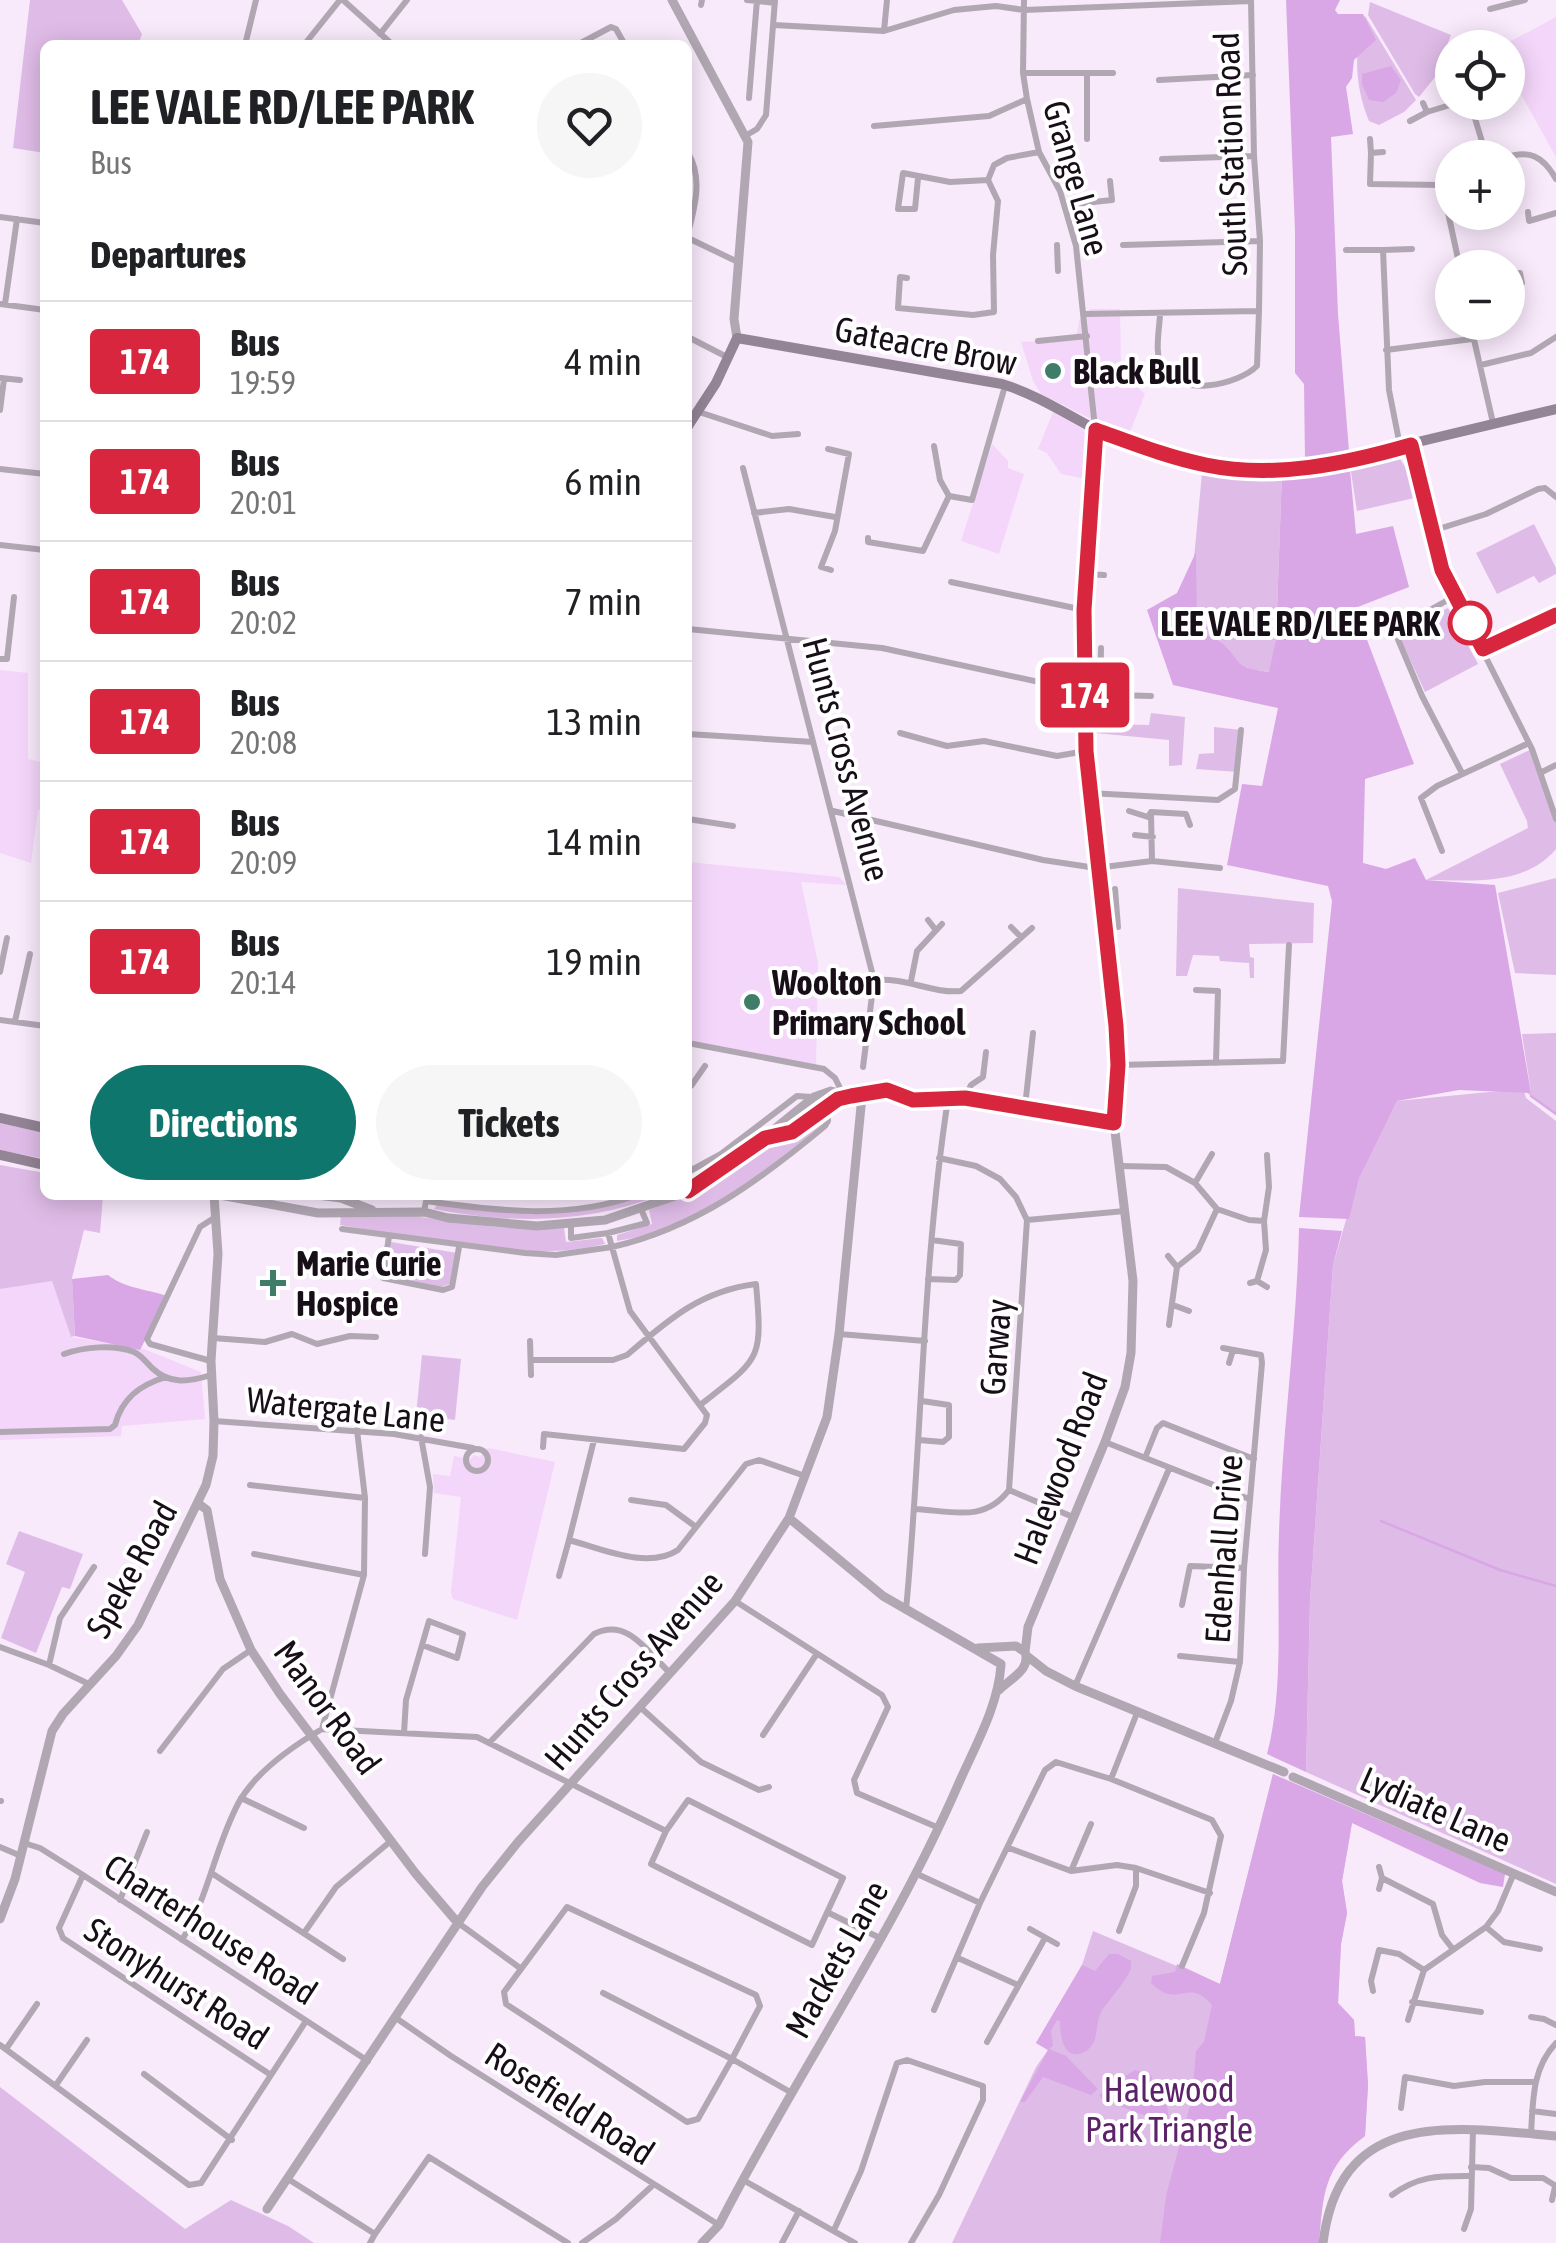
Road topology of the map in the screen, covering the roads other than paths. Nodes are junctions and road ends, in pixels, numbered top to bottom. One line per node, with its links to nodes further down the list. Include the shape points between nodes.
1 (256, 0): 19 (street)
2 (342, 0): 18 (street); 20 (street)
3 (407, 0): 18 (street)
4 (672, 0): 36 (street)
5 (747, 0): 6 (street)
6 (756, 0): 11 (street); 29 (street)
7 (888, 0): 17 (street)
8 (1024, 0): 15 (street, Grange Lane)
9 (1251, 0): 13 (street); 27 (street, South Station Road)
10 (1524, 0): 14 (street)
11 (775, 1): 16 (street)
12 (1106, 2): 13 (street); 15 (street)
13 (1180, 2)
14 (1490, 9)
15 (1024, 10): 17 (street, via 954,10); 24 (street, Grange Lane)
16 (774, 25): 17 (street); 36 (street, via 766,115)
17 (884, 31)
18 (380, 34): 21 (street)
19 (246, 40)
20 (309, 40)
21 (387, 40)
22 (586, 40): 23 (street, via 611,27)
23 (623, 40)
24 (1023, 73): 26 (street); 30 (street, Grange Lane)
25 (1114, 73): 26 (street)
26 (1088, 75): 37 (street)
27 (1254, 75): 28 (street); 43 (street, South Station Road)
28 (1159, 80)
29 (749, 98)
30 (1027, 99): 35 (street, via 990,116); 39 (street, Grange Lane)
31 (1423, 103): 33 (street)
32 (1435, 110): 33 (street)
33 (1427, 112): 34 (street)
34 (1410, 122)
35 (874, 126)
36 (745, 136): 65 (street)
37 (1088, 139)
38 (1370, 140): 40 (street)
39 (1039, 152): 48 (street, via 1006,158); 51 (street, Grange Lane)
40 (1372, 152): 41 (street); 50 (street, via 1370,184)
41 (1383, 152)
42 (1525, 153): 47 (street, via 1544,161)
43 (1254, 156): 44 (street); 59 (street, South Station Road)
44 (1162, 159)
45 (692, 161): 52 (street)
46 (918, 178): 46 (street, via 916,209 898,208 903,173); 48 (street)
47 (1556, 178)
48 (988, 180): 67 (street, via 998,201 994,312 898,308 900,277)
49 (1110, 180): 51 (street, via 1112,200)
50 (1435, 185)
51 (1066, 205): 61 (street, Grange Lane)
52 (692, 211)
53 (1528, 212): 54 (street, via 1529,221)
54 (1556, 212)
55 (0, 217): 56 (street)
56 (17, 219): 57 (street); 68 (street)
57 (40, 222)
58 (692, 237): 65 (street)
59 (1260, 241): 60 (street); 70 (street, South Station Road)
60 (1123, 245)
61 (1076, 246): 66 (street, via 1058,249); 71 (street, Grange Lane)
62 (1412, 249): 64 (street)
63 (1346, 250): 64 (street)
64 (1383, 250): 80 (street)
65 (740, 263): 74 (street)
66 (1058, 271)
67 (907, 278)
68 (2, 304): 69 (street)
69 (40, 309)
70 (1258, 311): 72 (street, South Station Road); 72 (street, via 1256,366 1232,382 1212,385 1171,380 1164,372)
71 (1085, 314): 72 (street, South Station Road); 73 (street, Grange Lane)
72 (1160, 315)
73 (1087, 336): 79 (street); 91 (street, Grange Lane)
74 (737, 338): 81 (main road); 85 (main road, Gateacre Brow)
75 (1556, 338): 82 (street, via 1531,353)
76 (692, 339): 81 (street)
77 (1464, 340): 80 (street)
78 (1472, 340): 82 (street)
79 (1038, 341)
80 (1386, 350): 94 (street)
81 (727, 357): 88 (main road)
82 (1481, 365): 90 (street)
83 (2, 378): 84 (street); 87 (street)
84 (20, 380)
85 (1005, 385): 91 (main road, Gateacre Brow); 99 (street, via 972,500)
86 (1556, 409): 90 (main road, Gateacre Brow)
87 (0, 410)
88 (698, 412): 89 (main road); 92 (street, via 772,436)
89 (692, 420)
90 (1494, 426): 94 (main road, Gateacre Brow)
91 (1096, 430): 94 (main road, Gateacre Brow, via 1208,466 1272,472); 108 (street, Halewood Road)
92 (798, 434)
93 (934, 446): 99 (street)
94 (1405, 446): 103 (street)
95 (828, 449): 102 (street, via 849,454)
96 (743, 468): 101 (street, Hunts Cross Avenue)
97 (0, 470): 98 (street)
98 (40, 474)
99 (949, 496): 104 (street, via 923,551)
100 (1556, 496): 103 (street, via 1538,489)
101 (754, 513): 102 (street, via 789,509); 116 (street, Hunts Cross Avenue)
102 (836, 518): 107 (street, via 820,570)
103 (1432, 531): 112 (street)
104 (868, 538)
105 (0, 545): 106 (street)
106 (40, 549)
107 (831, 570)
108 (1086, 574): 109 (street); 113 (street, Halewood Road)
109 (1104, 575)
110 (951, 582): 113 (street)
111 (14, 596): 119 (street, via 7,659)
112 (1455, 596): 118 (street); 131 (street, via 1394,630)
113 (1084, 610): 120 (street, Halewood Road)
114 (1556, 614): 118 (street)
115 (692, 629): 116 (street)
116 (788, 639): 120 (street, via 882,648); 126 (street, Hunts Cross Avenue)
117 (1101, 648): 122 (street)
118 (1483, 649): 127 (street)
119 (0, 659)
120 (1085, 696): 122 (street); 128 (street, Halewood Road)
121 (1151, 696): 122 (street)
122 (1100, 698)
123 (1241, 730): 132 (street, via 1235,789 1218,800)
124 (900, 733): 128 (street, via 947,746 984,741 1057,756)
125 (692, 734): 126 (street)
126 (813, 742): 133 (street, Hunts Cross Avenue)
127 (1529, 743): 130 (street); 131 (street)
128 (1086, 751): 132 (street, Halewood Road)
129 (1556, 765): 130 (street)
130 (1542, 772): 136 (street)
131 (1462, 773): 142 (street, via 1421,798)
132 (1088, 793): 144 (street, Halewood Road)
133 (833, 811): 144 (street); 159 (street, Hunts Cross Avenue)
134 (1129, 811): 135 (street, via 1148,817)
135 (1152, 812): 138 (street, via 1186,814); 141 (street)
136 (1556, 819)
137 (692, 820): 139 (street)
138 (1190, 825)
139 (734, 826)
140 (1136, 835): 141 (street)
141 (1153, 836): 143 (street)
142 (1442, 851)
143 (1152, 862): 144 (street); 145 (street)
144 (1096, 868): 148 (street, Halewood Road)
145 (1220, 868)
146 (1115, 889): 147 (street)
147 (1117, 915): 148 (street); 151 (street)
148 (1103, 917): 169 (street, Halewood Road)
149 (928, 920): 160 (street, via 938,926 917,951)
150 (1010, 927): 153 (street)
151 (1118, 927)
152 (1032, 928): 153 (street)
153 (1021, 937): 160 (street, via 961,991)
154 (7, 938): 157 (street)
155 (1288, 944): 168 (street, via 1283,1060)
156 (30, 954): 163 (street)
157 (2, 956): 158 (street)
158 (0, 972)
159 (874, 980): 160 (street); 171 (street, Hunts Cross Avenue)
160 (911, 981)
161 (1196, 990): 168 (street, via 1218,991)
162 (0, 1020): 163 (street)
163 (15, 1021): 164 (street)
164 (40, 1025)
165 (1033, 1033): 178 (street)
166 (692, 1043): 173 (street, via 824,1069)
167 (986, 1052): 175 (street, via 983,1077)
168 (1216, 1063): 169 (street)
169 (1118, 1065): 180 (street, Halewood Road)
170 (706, 1066): 172 (street)
171 (864, 1067)
172 (692, 1082)
173 (852, 1094): 174 (street); 176 (street, via 887,1090 913,1100); 177 (street); 223 (street, Hunts Cross Avenue)
174 (814, 1097): 182 (street); 189 (street, via 797,1096)
175 (965, 1098): 176 (street); 178 (street)
176 (948, 1099): 186 (street)
177 (826, 1107): 182 (street, via 792,1132); 215 (street, via 825,1126 722,1204 667,1232)
178 (1025, 1107): 180 (street)
179 (0, 1118): 181 (main road)
180 (1114, 1123): 188 (street, Halewood Road)
181 (40, 1127)
182 (765, 1138): 191 (street)
183 (1212, 1154): 190 (street)
184 (0, 1155): 187 (main road)
185 (1267, 1155): 208 (street)
186 (939, 1158): 207 (street, via 1000,1179); 213 (street)
187 (40, 1164)
188 (1122, 1166): 190 (street, via 1166,1167); 203 (street, Halewood Road)
189 (692, 1170)
190 (1195, 1183): 200 (street)
191 (692, 1188)
192 (216, 1200): 206 (street, Speke Road)
193 (245, 1200): 205 (street)
194 (341, 1200): 205 (street)
195 (351, 1200): 201 (street)
196 (426, 1200): 204 (street)
197 (426, 1200): 198 (street, via 561,1212)
198 (615, 1200)
199 (666, 1200): 202 (street)
200 (1217, 1209): 208 (street); 217 (street, via 1198,1250)
201 (374, 1210): 204 (street); 205 (street)
202 (641, 1210): 209 (street); 211 (street, via 646,1223)
203 (1126, 1211): 207 (street); 246 (street, Halewood Road, via 1132,1340 1125,1386)
204 (424, 1212): 209 (street)
205 (338, 1213)
206 (214, 1218): 225 (street, Speke Road); 233 (street, via 200,1227 147,1339)
207 (1027, 1220): 254 (street, Garway)
208 (1264, 1221): 219 (street, via 1266,1250 1254,1282)
209 (571, 1225): 211 (street, via 571,1238)
210 (342, 1229): 212 (street)
211 (608, 1234): 215 (street)
212 (390, 1236): 214 (street); 214 (street, via 383,1278 443,1290 452,1286)
213 (932, 1240): 218 (street); 218 (street, via 961,1244 960,1274 956,1280)
214 (460, 1247): 215 (street, via 556,1255)
215 (612, 1247): 226 (street, via 630,1311)
216 (1168, 1256): 217 (street)
217 (1177, 1267): 220 (street)
218 (928, 1279): 227 (street)
219 (1268, 1287)
220 (1174, 1304): 221 (street); 222 (street)
221 (1189, 1311)
222 (1169, 1324)
223 (839, 1334): 227 (street); 252 (street, Hunts Cross Avenue, via 827,1417)
224 (376, 1337): 225 (street, via 317,1344 292,1334 265,1342)
225 (213, 1338): 233 (street, Speke Road)
226 (647, 1338): 232 (street, via 613,1360); 239 (street); 239 (street, via 696,1300 756,1284 761,1334 754,1358)
227 (925, 1341): 238 (street)
228 (530, 1342): 232 (street)
229 (1223, 1348): 230 (street)
230 (1233, 1350): 234 (street); 250 (street, Edenhall Drive, via 1261,1355)
231 (64, 1354): 237 (street, via 93,1348 135,1352)
232 (531, 1360): 236 (street)
233 (211, 1361): 235 (street, Speke Road)
234 (1229, 1363)
235 (211, 1375): 237 (street); 240 (street, Speke Road)
236 (531, 1375)
237 (166, 1378): 242 (street, via 130,1396 110,1428)
238 (922, 1401): 245 (street); 245 (street, via 950,1405 949,1437)
239 (700, 1406): 244 (street, via 705,1423 684,1448)
240 (214, 1421): 241 (street, Watergate Lane); 258 (street, Speke Road)
241 (356, 1430): 243 (street, Watergate Lane); 255 (street)
242 (0, 1432)
243 (420, 1438): 247 (street, Watergate Lane); 265 (street, via 430,1488)
244 (594, 1440): 248 (street, via 544,1434); 263 (street)
245 (919, 1440): 259 (street)
246 (1105, 1442): 249 (street); 260 (street, Halewood Road)
247 (473, 1448)
248 (542, 1448)
249 (1145, 1458): 250 (street, via 1163,1423); 251 (street)
250 (1254, 1459): 256 (street, Edenhall Drive)
251 (1169, 1469): 256 (street); 289 (street)
252 (807, 1476): 261 (street, Hunts Cross Avenue); 262 (street, via 759,1460 746,1464)
253 (250, 1485): 255 (street)
254 (1009, 1490): 259 (street, via 985,1511); 260 (street)
255 (365, 1498): 268 (street)
256 (1249, 1499): 267 (street, Edenhall Drive)
257 (631, 1500): 262 (street, via 666,1505)
258 (199, 1504): 278 (street, Manor Road, via 207,1510 220,1579); 288 (street, Speke Road, via 138,1624)
259 (916, 1509): 272 (street)
260 (1073, 1517): 273 (street, Halewood Road)
261 (789, 1518): 270 (street, Hunts Cross Avenue); 272 (street)
262 (696, 1526): 263 (street, via 667,1558 622,1555)
263 (570, 1540): 269 (street)
264 (254, 1554): 268 (street)
265 (425, 1554)
266 (94, 1566): 284 (street, via 60,1618)
267 (1244, 1568): 271 (street, via 1190,1566); 282 (street, Edenhall Drive)
268 (364, 1575): 293 (street)
269 (559, 1576)
270 (735, 1601): 280 (street); 287 (street, Hunts Cross Avenue)
271 (1182, 1605)
272 (906, 1611): 277 (street)
273 (1028, 1627): 276 (street, Halewood Road); 279 (street, Halewood Road)
274 (422, 1645): 274 (street, via 428,1621 463,1634 456,1658); 294 (street)
275 (0, 1647): 284 (street)
276 (1009, 1647): 277 (street); 279 (street); 283 (street)
277 (978, 1648): 283 (street)
278 (251, 1650): 293 (street, Manor Road); 298 (street, via 223,1669)
279 (1026, 1654): 285 (street); 286 (street, Lydiate Lane)
280 (816, 1655): 295 (street); 305 (street, via 882,1696 888,1707 854,1780 857,1793)
281 (1180, 1656): 282 (street)
282 (1240, 1662): 297 (street, Edenhall Drive)
283 (1001, 1664): 285 (street, via 1007,1672); 290 (street, Mackets Lane)
284 (49, 1665): 288 (street)
285 (1020, 1671): 286 (street, Lydiate Lane); 290 (street, Mackets Lane)
286 (1046, 1671): 289 (street, Lydiate Lane)
287 (670, 1672): 291 (street, Hunts Cross Avenue); 296 (street, via 622,1628 608,1627)
288 (91, 1685): 309 (street, Speke Road, via 52,1730)
289 (1076, 1686): 292 (street, Lydiate Lane)
290 (999, 1690): 305 (street, Mackets Lane)
291 (640, 1708): 300 (street, Hunts Cross Avenue); 301 (street, via 701,1762 759,1790)
292 (1137, 1713): 297 (street, Lydiate Lane); 299 (street)
293 (317, 1732): 294 (street); 302 (street); 308 (street, Manor Road)
294 (404, 1733): 296 (street)
295 (764, 1734)
296 (490, 1742): 300 (street)
297 (1215, 1743): 316 (street, Lydiate Lane)
298 (160, 1752)
299 (1111, 1779): 311 (street, via 1056,1762 1045,1770); 323 (street, via 1212,1820 1221,1836)
300 (571, 1782): 306 (street); 328 (street, Hunts Cross Avenue)
301 (770, 1787)
302 (241, 1798): 304 (street); 317 (street)
303 (1091, 1824): 315 (street)
304 (304, 1828)
305 (939, 1828): 318 (street, Mackets Lane)
306 (666, 1831): 326 (street, via 688,1800 843,1878); 326 (street, via 651,1864 812,1945)
307 (148, 1832): 324 (street)
308 (392, 1840): 328 (street, Manor Road); 332 (street, via 336,1887)
309 (24, 1843): 312 (street, Speke Road); 319 (street, Charterhouse Road)
310 (0, 1847): 312 (street)
311 (1010, 1848): 315 (street); 325 (street)
312 (21, 1856): 327 (street, Speke Road)
313 (1379, 1867): 320 (street)
314 (1136, 1868): 315 (street); 323 (street); 331 (street)
315 (1070, 1871)
316 (1514, 1873): 322 (street, Lydiate Lane); 329 (street)
317 (213, 1874): 332 (street); 334 (street)
318 (915, 1874): 325 (street); 335 (street, Mackets Lane)
319 (82, 1875): 324 (street, Charterhouse Road); 365 (street, Stonyhurst Road, via 59,1928 63,1938)
320 (1382, 1878): 321 (street); 338 (street, via 1433,1904)
321 (1379, 1889)
322 (1556, 1892)
323 (1210, 1894): 343 (street)
324 (120, 1900): 334 (street, Charterhouse Road)
325 (980, 1903): 341 (street)
326 (829, 1914): 335 (street)
327 (0, 1919)
328 (457, 1922): 344 (street); 353 (street, Hunts Cross Avenue)
329 (1486, 1927): 338 (street); 339 (street, via 1504,1942)
330 (1030, 1929): 333 (street)
331 (1119, 1931)
332 (304, 1934): 342 (street)
333 (1045, 1938): 337 (street); 346 (street)
334 (182, 1940): 356 (street, Charterhouse Road)
335 (882, 1940): 368 (street, Mackets Lane)
336 (1373, 1942): 340 (street)
337 (1058, 1944)
338 (1452, 1948): 345 (street)
339 (1540, 1949)
340 (1380, 1950): 345 (street); 347 (street)
341 (958, 1958): 346 (street); 351 (street)
342 (343, 1959)
343 (1182, 1966)
344 (520, 1968): 362 (street, via 504,1992 506,2004 688,2122 698,2120); 362 (street, via 567,1907 756,1995 760,2006)
345 (1424, 1970): 349 (street)
346 (1018, 1985): 359 (street)
347 (1373, 1992)
348 (603, 1993): 362 (street)
349 (1412, 2002): 352 (street); 355 (street)
350 (37, 2004): 361 (street)
351 (934, 2010)
352 (1481, 2012)
353 (396, 2018): 363 (street, Hunts Cross Avenue); 379 (street, Rosefield Road)
354 (1530, 2018): 357 (street)
355 (1408, 2020)
356 (306, 2021): 363 (street, Charterhouse Road); 365 (street)
357 (1556, 2025)
358 (88, 2040): 367 (street)
359 (987, 2042)
360 (1556, 2043): 366 (street)
361 (3, 2047): 367 (street)
362 (732, 2058): 368 (street)
363 (368, 2061): 377 (street, Hunts Cross Avenue)
364 (144, 2074): 375 (street)
365 (272, 2075): 375 (street)
366 (1535, 2082): 369 (street, via 1454,2086 1402,2074); 370 (street)
367 (56, 2085): 375 (street, via 189,2185 201,2184)
368 (792, 2093): 378 (street, Mackets Lane)
369 (1400, 2108)
370 (1532, 2111): 371 (street); 373 (street)
371 (1556, 2114)
372 (1473, 2130): 373 (street); 376 (street); 396 (street, via 1410,2133 1371,2149 1336,2190)
373 (1531, 2134): 374 (street)
374 (1556, 2136)
375 (232, 2140)
376 (1471, 2171): 380 (street, via 1489,2168); 381 (street, via 1428,2176); 386 (street)
377 (288, 2179): 383 (street, Hunts Cross Avenue); 388 (street)
378 (742, 2180): 384 (street); 385 (street, Mackets Lane)
379 (652, 2186): 385 (street, Rosefield Road); 391 (street)
380 (1556, 2186): 382 (street)
381 (1392, 2194)
382 (1552, 2200)
383 (267, 2209)
384 (799, 2211): 387 (street); 393 (street)
385 (719, 2225): 392 (street, Mackets Lane)
386 (1464, 2229)
387 (834, 2230): 394 (street); 395 (street, via 897,2062 907,2060 983,2086 984,2100)
388 (375, 2234): 389 (street); 390 (street, via 429,2158)
389 (370, 2243)
390 (568, 2243)
391 (582, 2243)
392 (702, 2243)
393 (782, 2243)
394 (855, 2243)
395 (911, 2243)
396 (1323, 2243)

